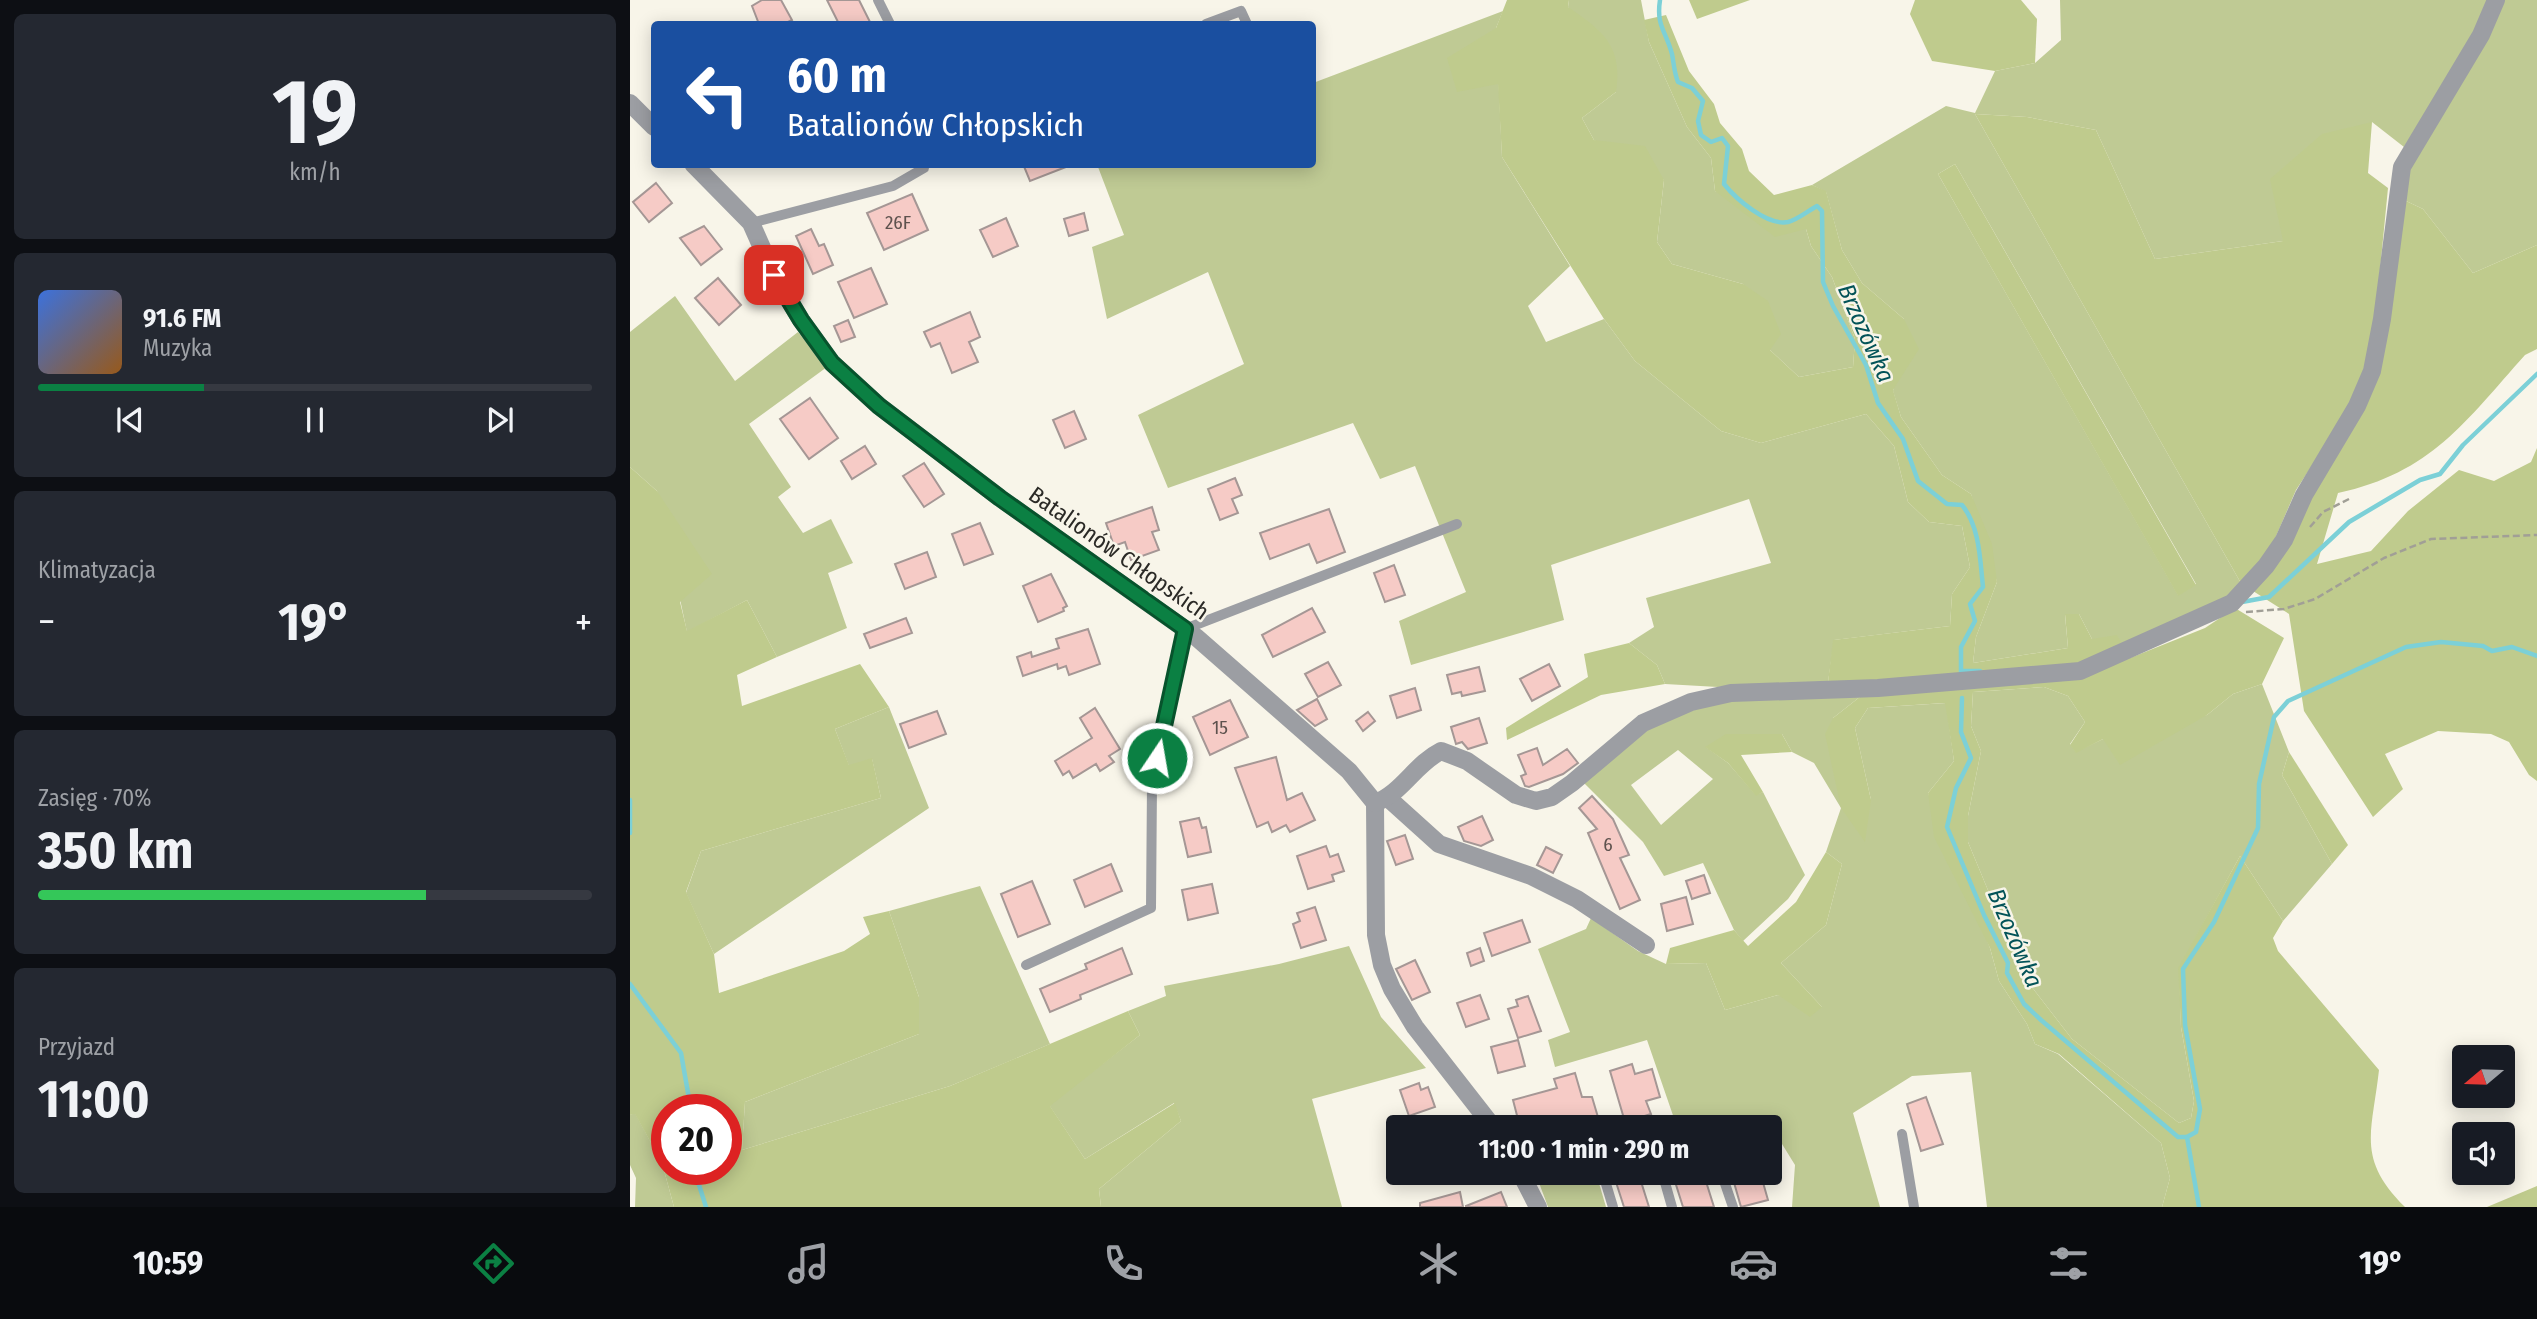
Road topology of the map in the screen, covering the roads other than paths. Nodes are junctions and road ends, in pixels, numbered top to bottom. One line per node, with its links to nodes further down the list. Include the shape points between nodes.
1 (878, 0): 3 (lane)
2 (2496, 0): 13 (street, via 2481,35 2402,167 2382,319 2372,371 2357,406 2278,549 2232,604 2080,671 1878,688 1731,693 1691,702 1643,723 1572,783 1552,797 1536,800 1516,795 1467,761 1441,751 1427,758)
3 (888, 21)
4 (1214, 21): 5 (lane, via 1241,11)
5 (1246, 21)
6 (630, 103): 7 (street)
7 (651, 124)
8 (696, 168): 10 (street, Batalionów Chłopskich)
9 (922, 168): 10 (lane, via 893,186)
10 (751, 223): 12 (street, Batalionów Chłopskich, via 774,275 832,363 879,406 1000,498)
11 (1457, 524): 12 (lane)
12 (1185, 629): 13 (street, Batalionów Chłopskich); 15 (lane, via 1152,784 1151,908)
13 (1381, 801): 14 (street, Batalionów Chłopskich, via 1439,844 1531,876 1577,899); 16 (street, via 1376,935 1382,965 1415,1027)
14 (1646, 946)
15 (1026, 965)
16 (1484, 1115)
17 (1902, 1134): 26 (lane)
18 (1527, 1185): 22 (street)
19 (1606, 1185): 23 (lane)
20 (1666, 1185): 24 (lane)
21 (1725, 1185): 25 (lane)
22 (1538, 1207)
23 (1613, 1207)
24 (1672, 1207)
25 (1732, 1207)
26 (1914, 1207)

